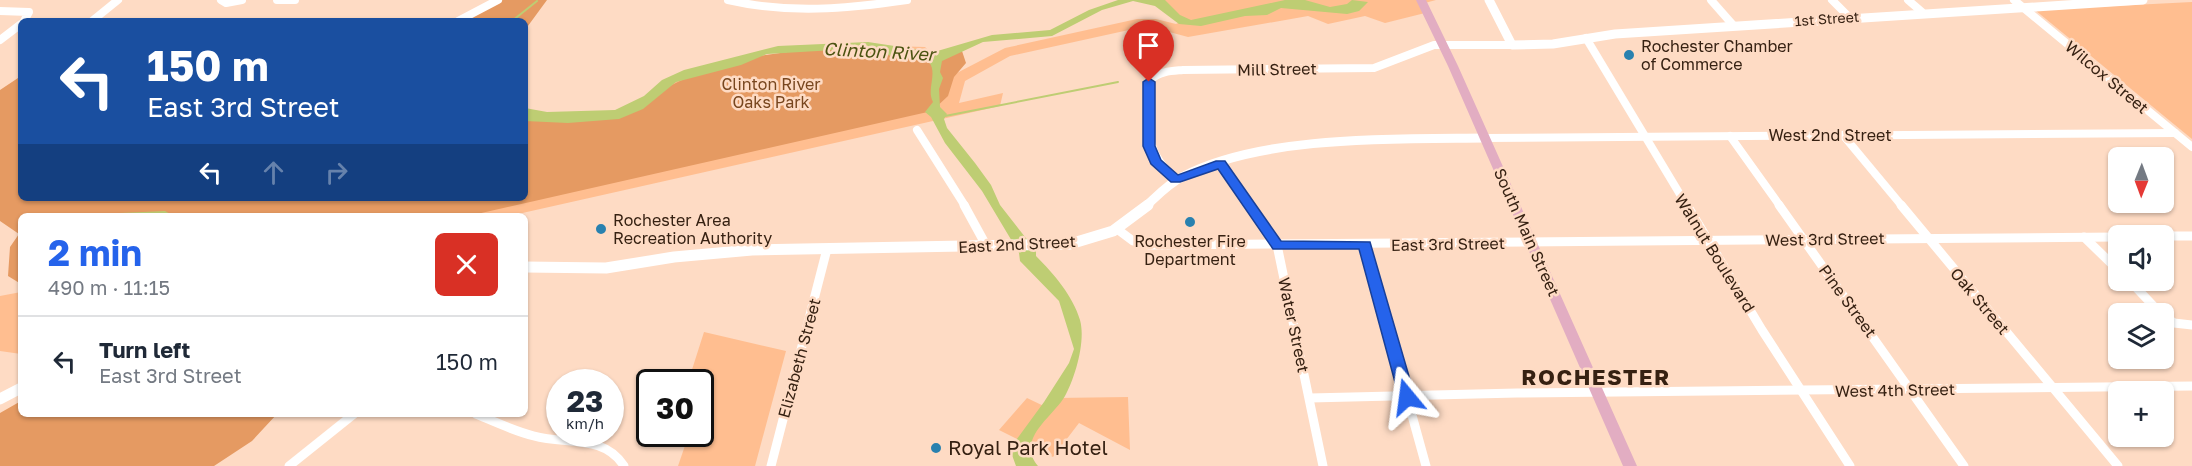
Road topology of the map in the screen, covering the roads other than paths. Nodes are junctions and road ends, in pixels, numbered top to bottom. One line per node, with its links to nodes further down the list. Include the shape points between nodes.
1 (118, 0): 20 (street)
2 (221, 0): 3 (street)
3 (242, 0)
4 (277, 0): 5 (street)
5 (295, 0)
6 (498, 0): 21 (street)
7 (728, 0): 8 (street, via 764,9 802,12)
8 (907, 0)
9 (1421, 0): 33 (main road, South Main Street)
10 (1489, 0): 27 (street)
11 (1711, 0): 24 (street)
12 (1832, 0): 22 (street)
13 (1908, 0): 18 (street)
14 (2014, 0): 16 (street, Wilcox Street)
15 (2143, 0): 16 (street, 1st Street)
16 (2022, 7): 18 (street, 1st Street); 29 (street, Wilcox Street)
17 (0, 11): 19 (street, via 27,11 30,14)
18 (1922, 12): 22 (street, 1st Street)
19 (26, 18)
20 (96, 18)
21 (464, 18)
22 (1850, 18): 24 (street, 1st Street)
23 (18, 26): 26 (street)
24 (1733, 26): 25 (street, 1st Street)
25 (1586, 38): 27 (street, 1st Street); 32 (street, Walnut Boulevard)
26 (0, 40)
27 (1512, 45): 36 (street, Mill Street, via 1434,45 1377,68 1183,70 1159,74 1148,87 1149,146 1156,161)
28 (917, 130): 48 (street)
29 (2175, 133): 30 (street, West 2nd Street); 34 (street, Wilcox Street)
30 (1843, 135): 31 (street, West 2nd Street); 42 (street, Oak Street)
31 (1730, 136): 32 (street, West 2nd Street); 43 (street, Pine Street)
32 (1645, 137): 33 (street, West 2nd Street); 44 (street, Walnut Boulevard)
33 (1485, 138): 35 (street, East 2nd Street, via 1336,142); 45 (main road, South Main Street)
34 (2192, 147)
35 (1221, 164): 36 (street, East 2nd Street); 46 (street, Water Street)
36 (1176, 180): 37 (street, East 2nd Street)
37 (1117, 229): 46 (street, East 3rd Street, via 1133,241 1149,245); 48 (street, East 2nd Street, via 1070,244)
38 (2174, 236): 39 (street)
39 (2192, 236)
40 (2084, 237): 41 (street, West 3rd Street); 42 (street, West 3rd Street); 50 (street)
41 (2108, 237)
42 (1928, 238): 43 (street, West 3rd Street); 57 (street, Oak Street)
43 (1804, 240): 44 (street, West 3rd Street); 59 (street, Pine Street)
44 (1707, 241): 45 (street, West 3rd Street); 60 (street, Walnut Boulevard)
45 (1531, 242): 47 (street, East 3rd Street); 61 (main road, South Main Street)
46 (1277, 245): 47 (street, East 3rd Street); 63 (street, Water Street)
47 (1365, 245): 62 (street)
48 (987, 247): 49 (street, East 2nd Street)
49 (827, 249): 51 (street, East 2nd Street, via 702,253 606,268); 69 (street, Elizabeth Street)
50 (2108, 260)
51 (528, 267)
52 (2139, 291): 53 (street)
53 (2151, 303)
54 (2174, 323): 55 (street)
55 (2192, 325)
56 (2192, 386): 57 (street, West 4th Street)
57 (2053, 388): 59 (street, West 4th Street); 75 (street, Oak Street)
58 (18, 390): 64 (street)
59 (1911, 390): 60 (street, West 4th Street); 74 (street, Pine Street)
60 (1803, 391): 61 (street, West 4th Street); 73 (street, Walnut Boulevard)
61 (1598, 393): 62 (street, West 4th Street); 72 (main road, South Main Street)
62 (1407, 397): 63 (street, West 4th Street); 71 (street)
63 (1310, 398): 70 (street, Water Street)
64 (0, 399)
65 (350, 417): 67 (street)
66 (484, 417): 68 (street, via 535,437 600,445 616,454)
67 (289, 466)
68 (624, 466)
69 (771, 466)
70 (1323, 466)
71 (1426, 466)
72 (1630, 466)
73 (1850, 466)
74 (1964, 466)
75 (2118, 466)

